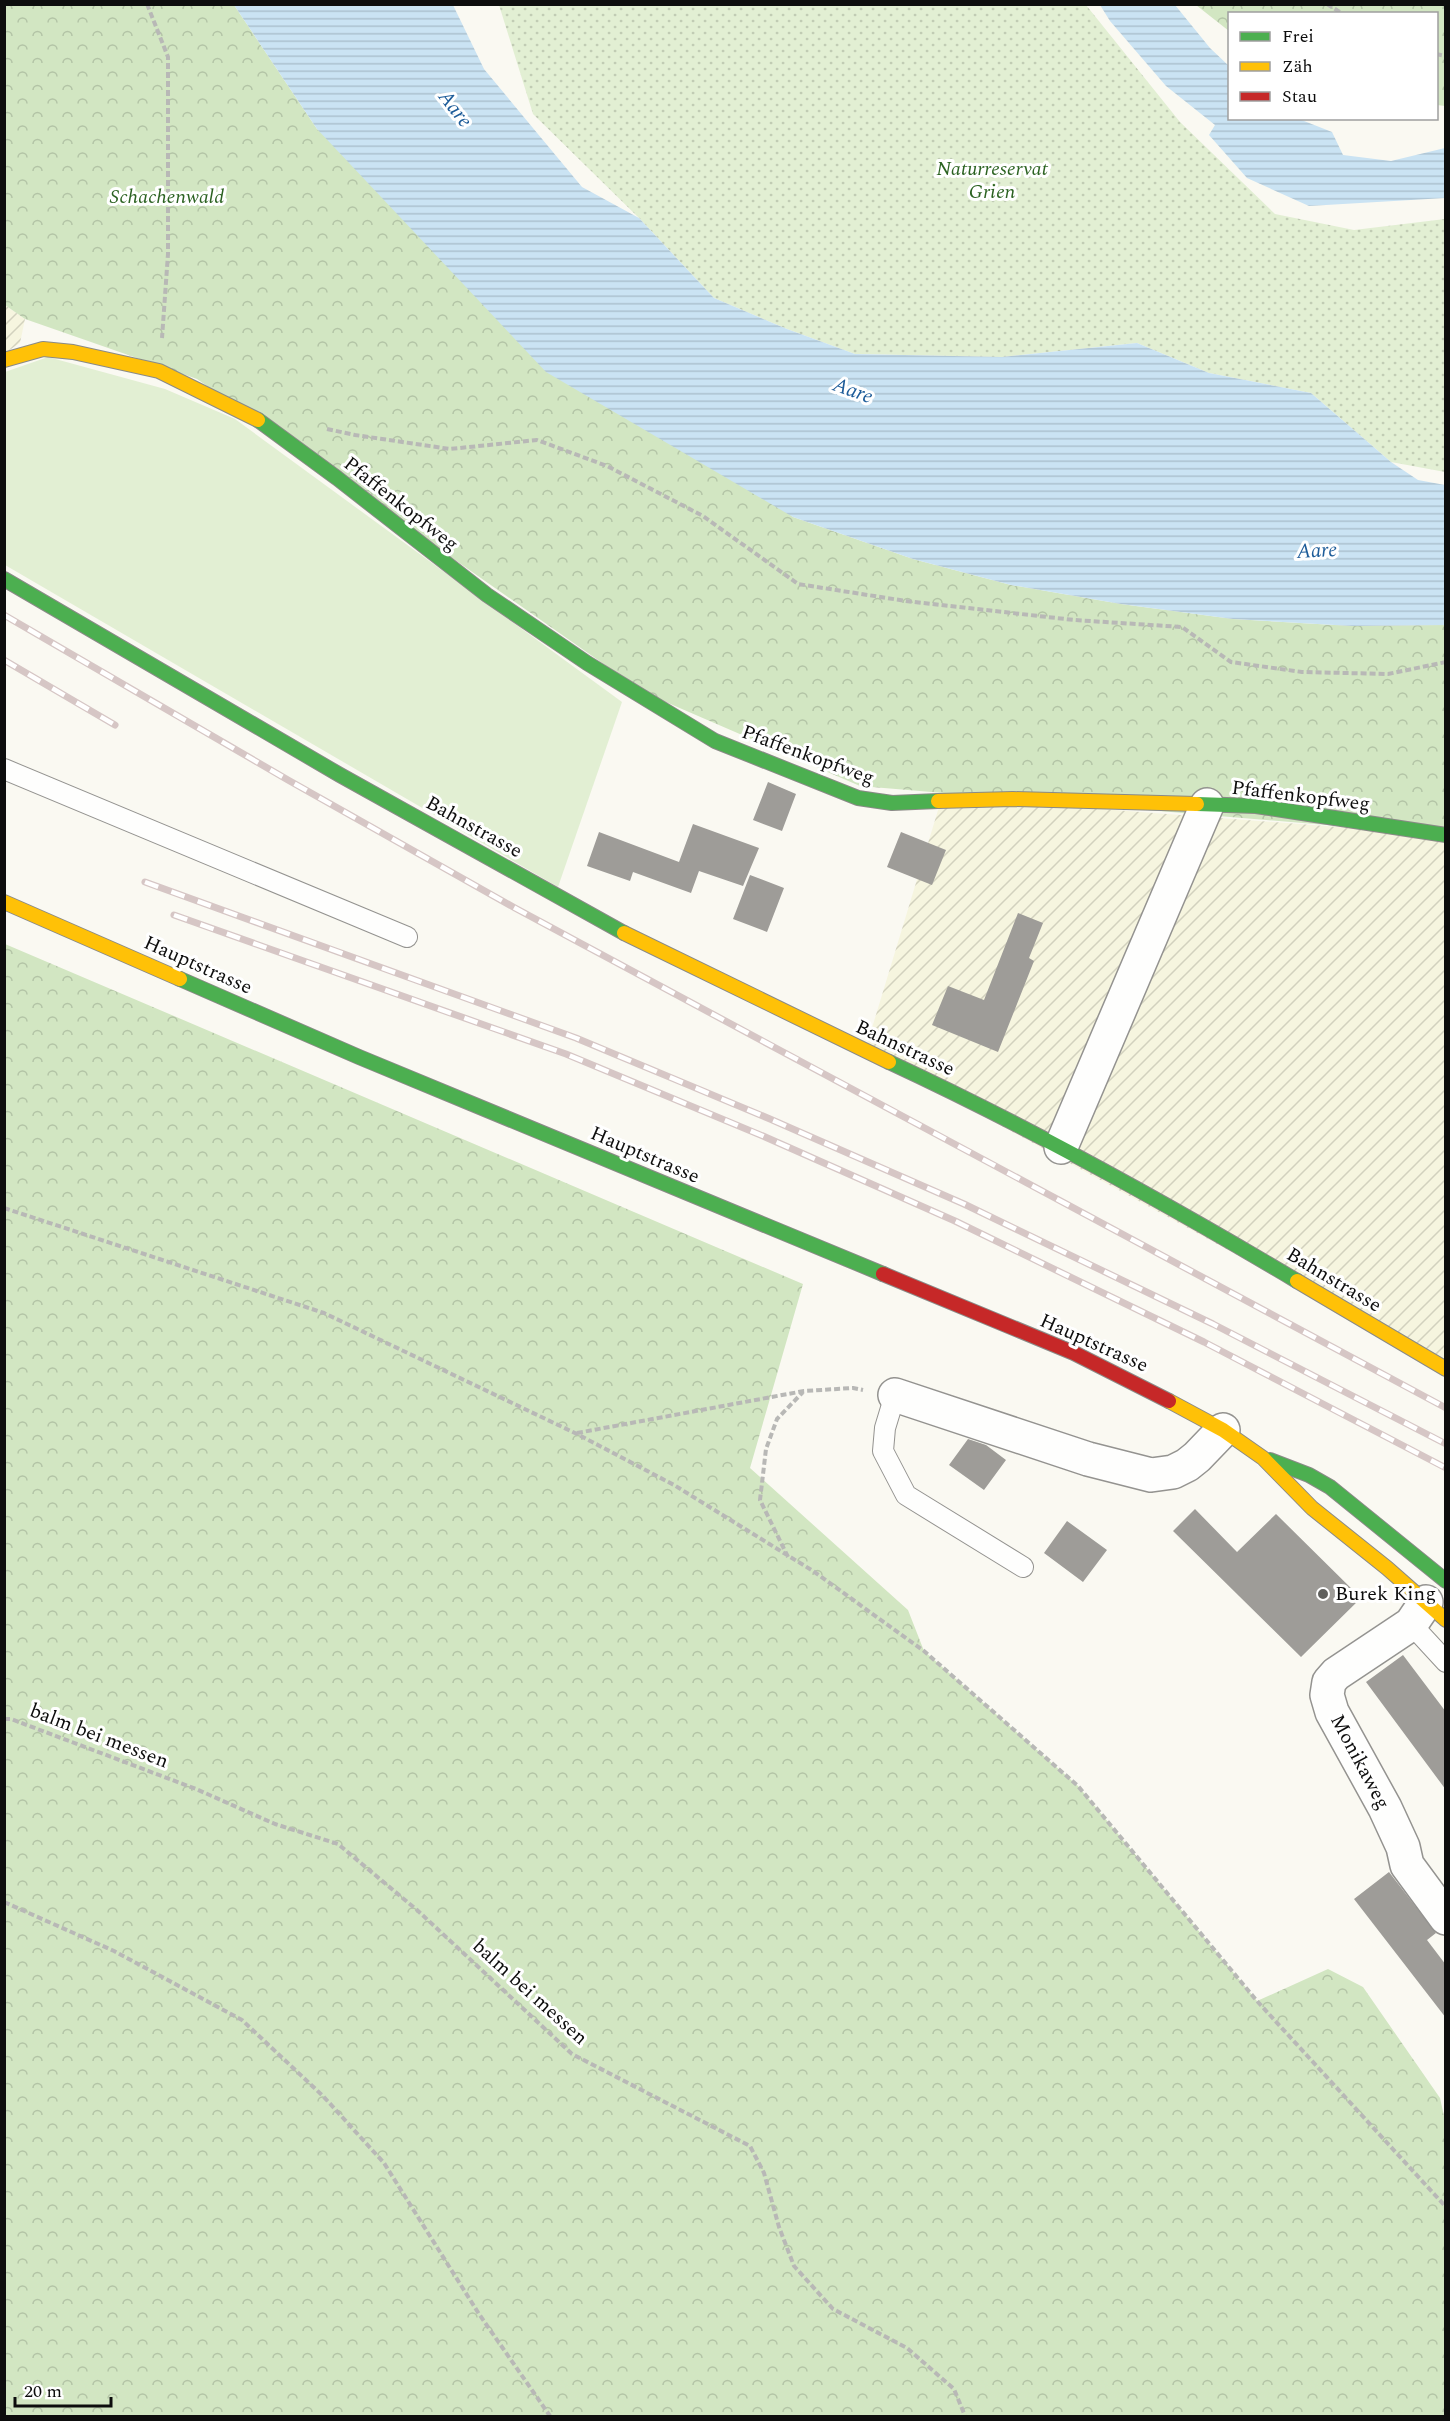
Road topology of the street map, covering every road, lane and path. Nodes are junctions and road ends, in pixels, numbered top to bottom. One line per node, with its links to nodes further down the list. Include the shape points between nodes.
1 (147, 4): 5 (path, via 168,57 168,254)
2 (1327, 4): 3 (path)
3 (1340, 12)
4 (4, 360): 5 (street, Pfaffenkopfweg, via 43,349)
5 (159, 371): 10 (street, Pfaffenkopfweg, via 257,419 487,595 587,663 715,741 858,798 892,803 1013,799)
6 (321, 427): 8 (path, via 450,449 537,440 607,466 703,516 798,584 1074,620 1182,627 1232,662 1302,672 1388,675)
7 (4, 579): 14 (street, Bahnstrasse, via 340,775 619,930)
8 (1446, 662)
9 (4, 769): 13 (lane)
10 (1207, 805): 11 (street, Pfaffenkopfweg, via 1256,806); 14 (street)
11 (1446, 835)
12 (4, 902): 19 (street, Hauptstrasse, via 370,1062 1074,1353)
13 (407, 937)
14 (1061, 1147): 16 (street, Bahnstrasse)
15 (4, 1208): 20 (path, via 324,1313)
16 (1446, 1369)
17 (804, 1391): 18 (path, via 853,1388); 20 (path); 22 (path, via 777,1419 766,1449 760,1500)
18 (895, 1395): 19 (street, via 1088,1459 1151,1475 1187,1465); 23 (lane, via 883,1451 906,1495)
19 (1223, 1430): 21 (street, Hauptstrasse)
20 (577, 1434): 22 (path, via 674,1485)
21 (1263, 1458): 24 (street, Hauptstrasse, via 1312,1508); 24 (street, Hauptstrasse, via 1330,1487)
22 (788, 1557): 29 (path, via 924,1651 1078,1786 1257,2001)
23 (1023, 1567)
24 (1432, 1607): 25 (lane); 28 (street, Monikaweg, via 1336,1674 1326,1695 1385,1808 1407,1865)
25 (1446, 1662)
26 (4, 1717): 31 (path, balm bei messen, via 196,1789 274,1824 338,1844 417,1910 572,2054 750,2146 764,2173 794,2266 833,2309 907,2348 954,2389)
27 (4, 1902): 30 (path, via 114,1951 242,2020 323,2096 384,2163 479,2314)
28 (1446, 1918)
29 (1446, 2207)
30 (550, 2416)
31 (965, 2416)

